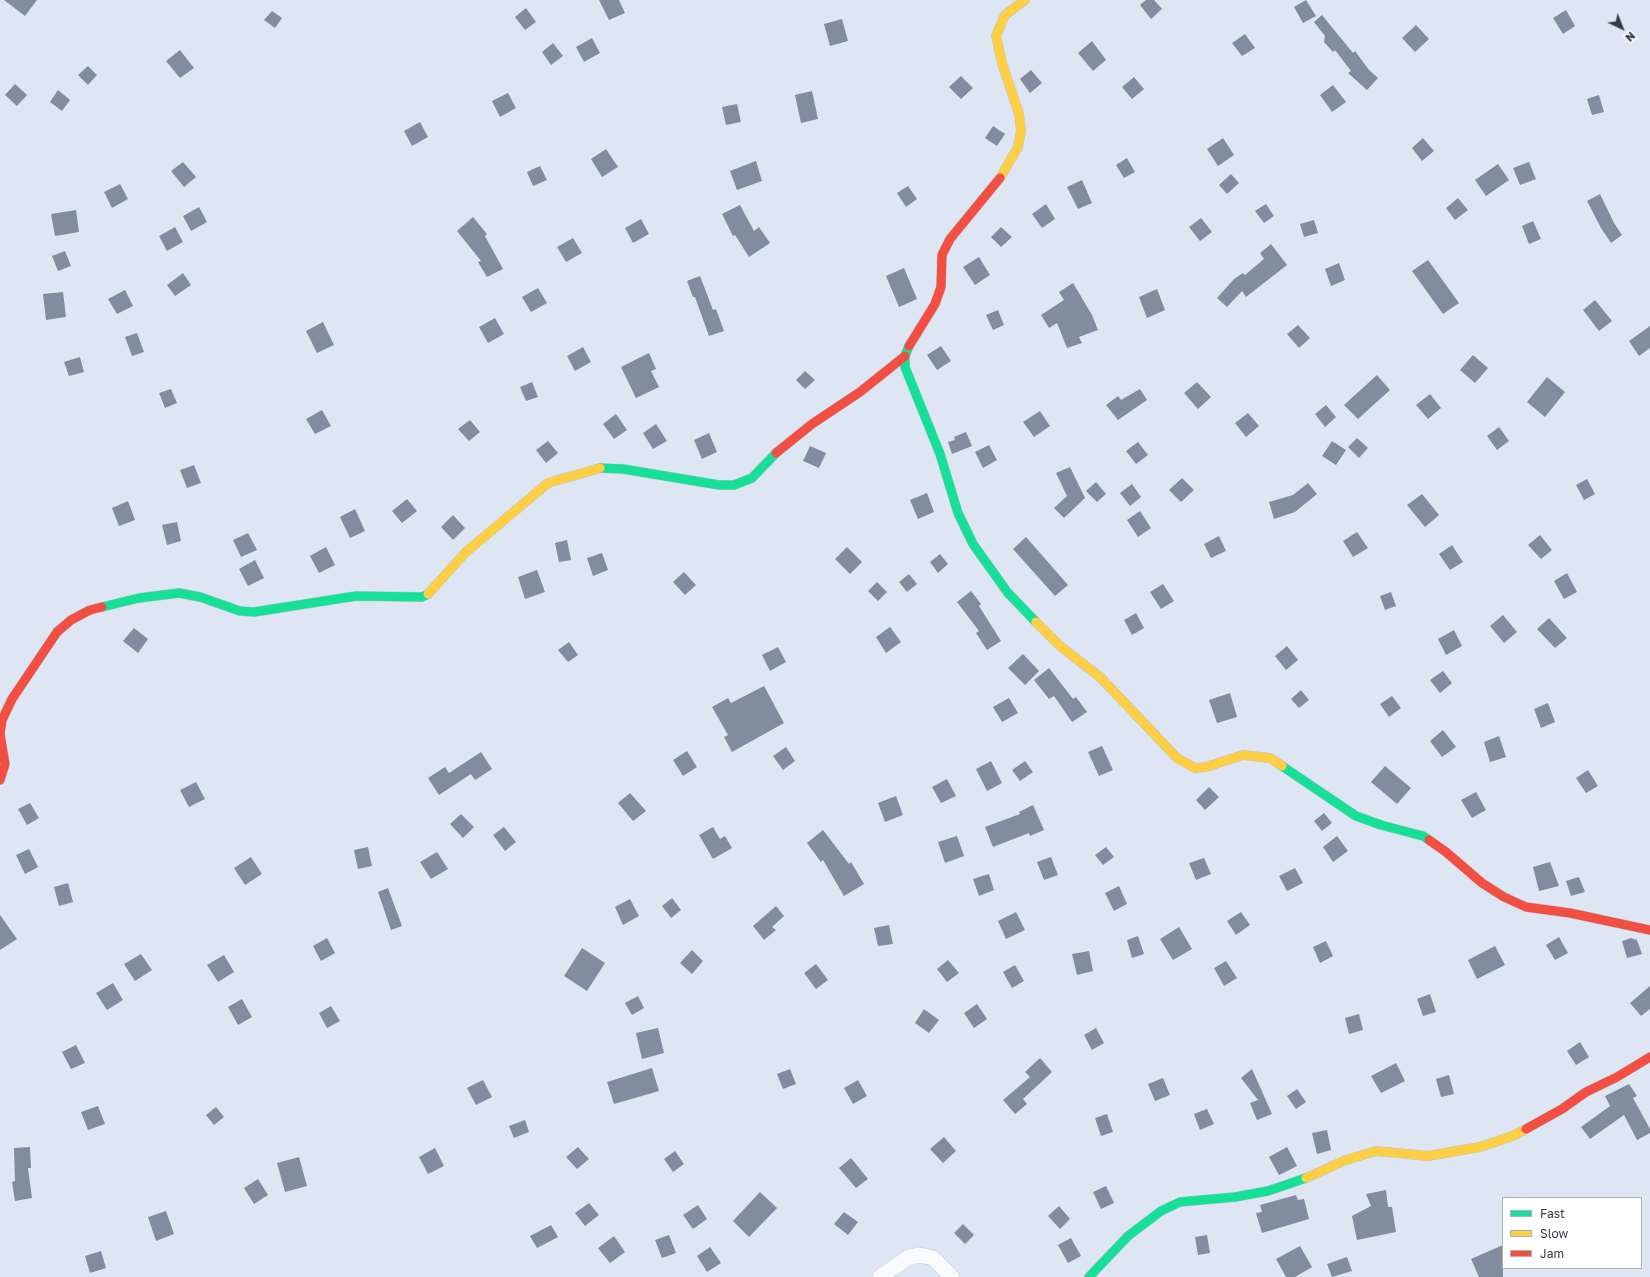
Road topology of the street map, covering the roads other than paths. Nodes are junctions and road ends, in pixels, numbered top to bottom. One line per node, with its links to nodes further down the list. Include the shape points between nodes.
1 (1025, 0): 2 (street, via 1005,16 996,36 1019,114 1021,131 1018,147 997,184 950,239 942,255 941,287 935,304)
2 (905, 356): 3 (street, via 860,392 776,452 745,482 719,485 623,469 600,468 548,483 466,552 429,593 422,597 356,596 254,612 240,611 200,597 179,593 138,598 90,610 71,620 57,632 12,699 2,720 0,734 5,764); 4 (street, via 905,367 911,384 940,454 958,513 973,544 1008,593 1060,646 1100,677 1177,758 1195,768 1243,755 1270,758 1356,816 1423,836 1482,883 1526,907 1570,913)
3 (0, 780)
4 (1650, 930)
5 (1650, 1057): 8 (street, via 1515,1135 1480,1147 1428,1156 1376,1151 1346,1160 1301,1181 1268,1191 1180,1202 1161,1211 1128,1236)
6 (880, 1277): 7 (street, via 909,1258 920,1254 933,1258)
7 (952, 1277)
8 (1089, 1277)

